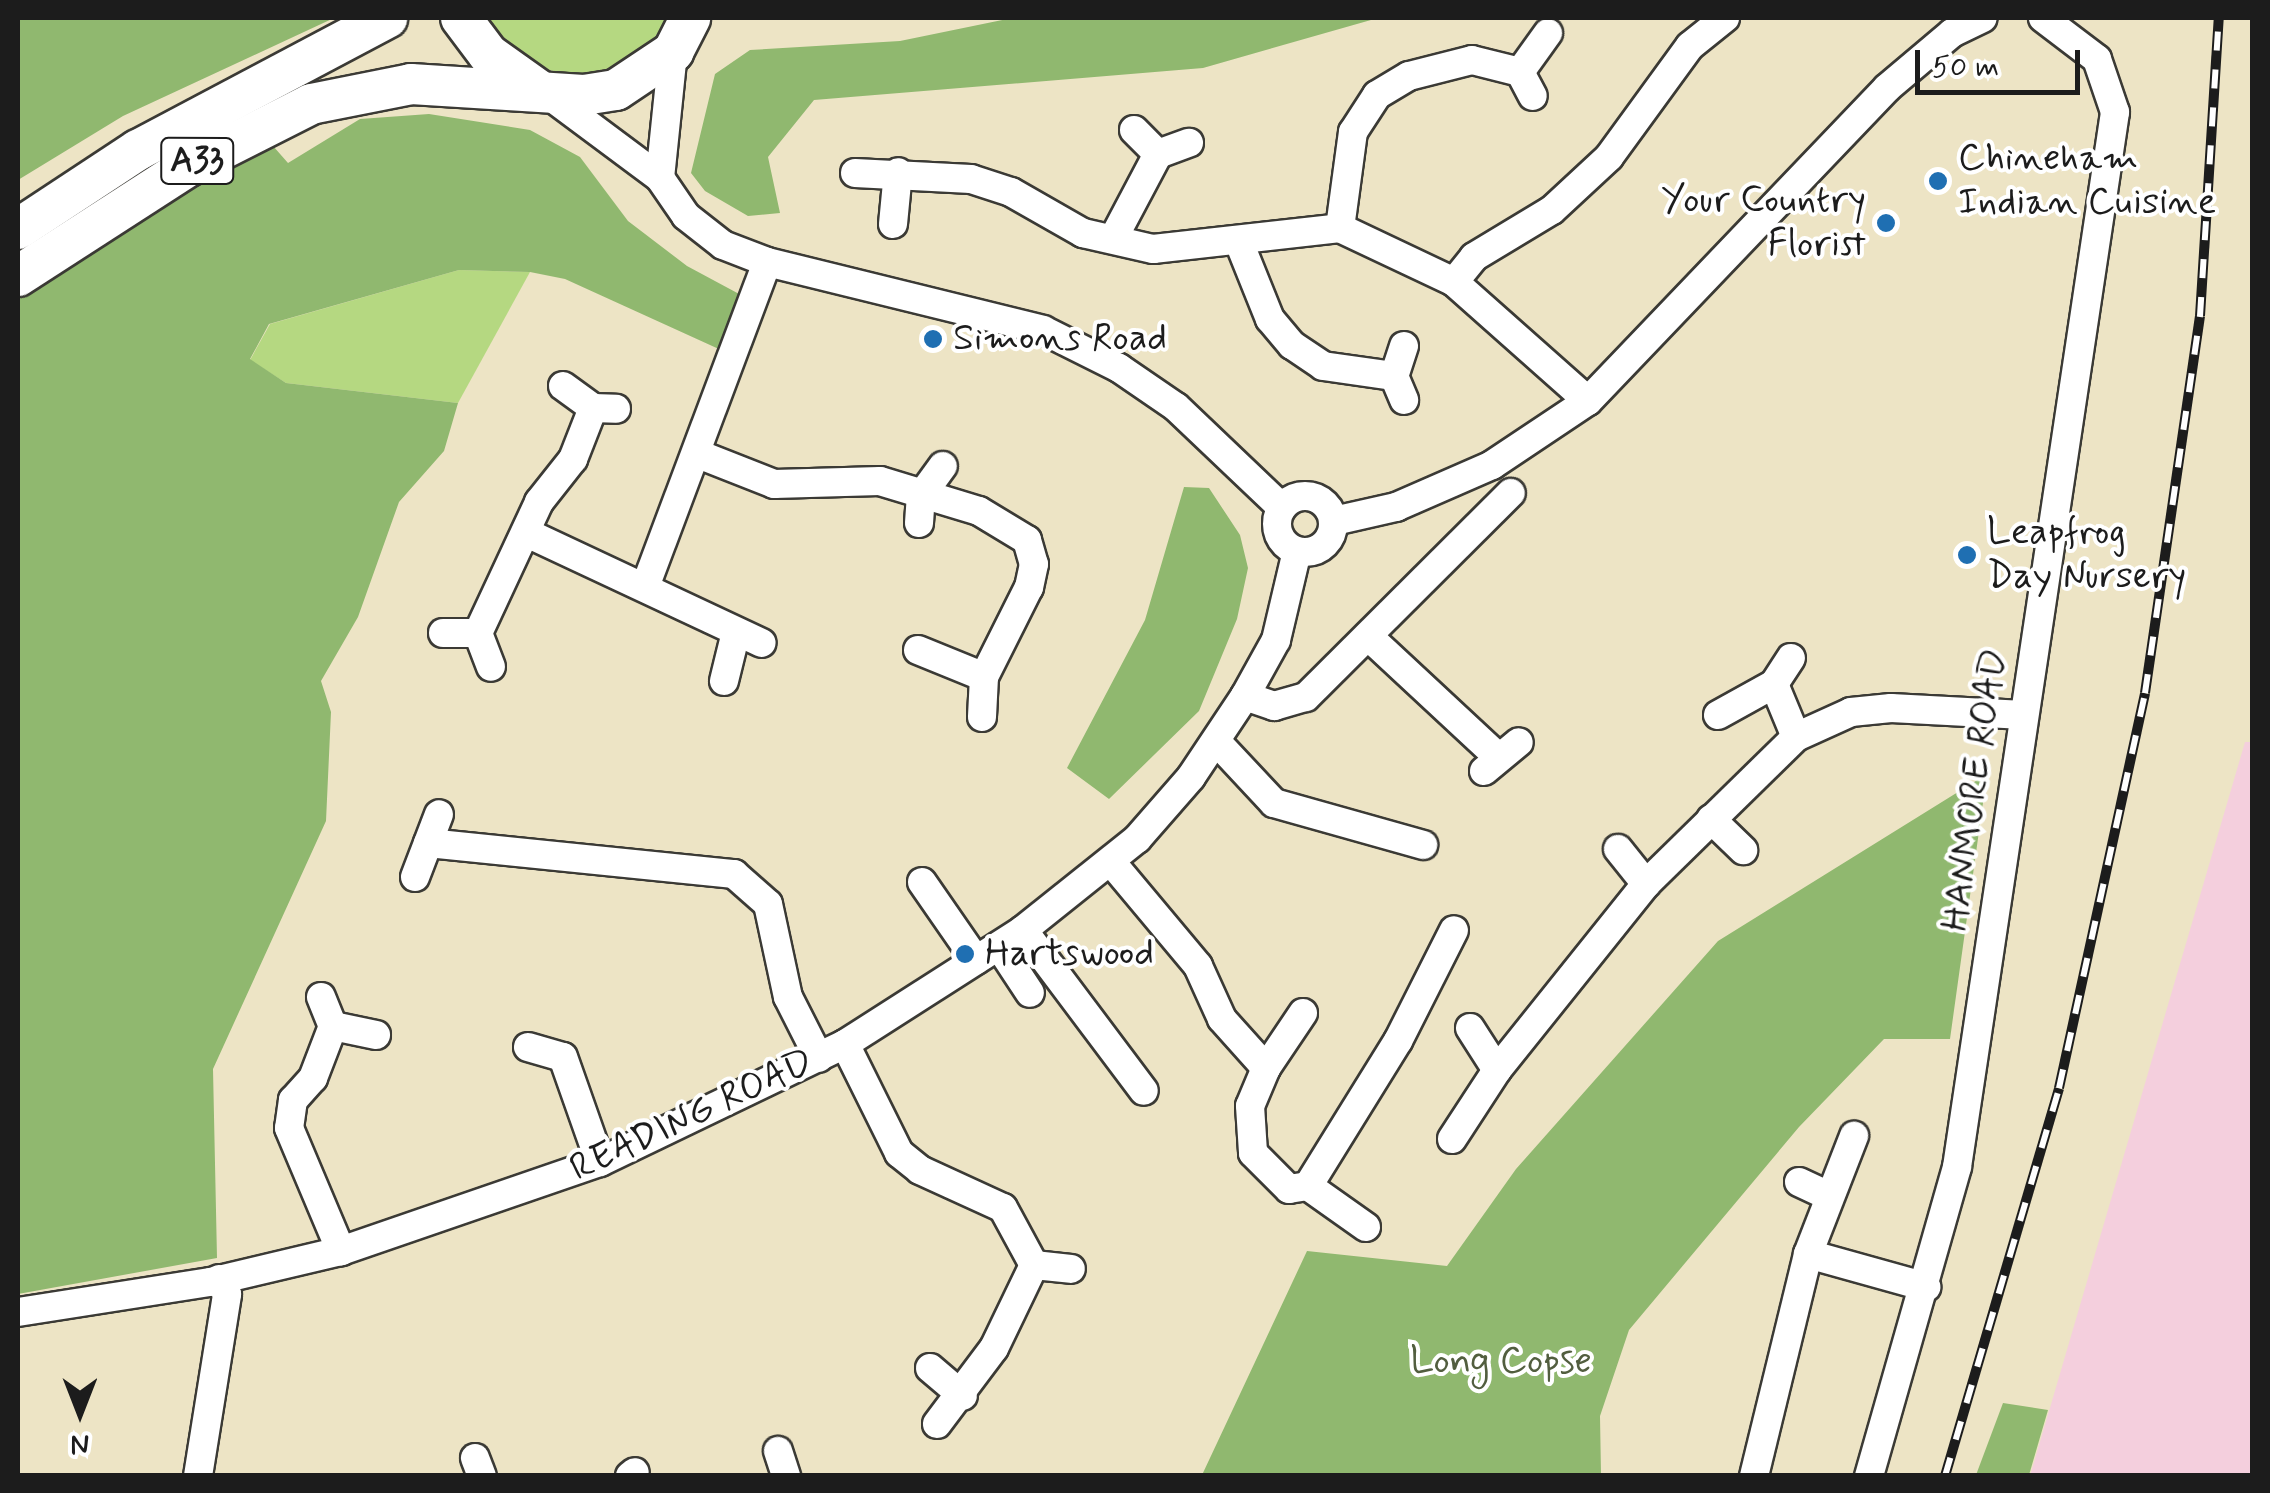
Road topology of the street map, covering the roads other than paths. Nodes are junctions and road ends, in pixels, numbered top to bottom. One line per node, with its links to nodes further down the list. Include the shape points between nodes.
1 (387, 18): 18 (highway, A33, via 189,121)
2 (461, 18): 9 (highway, via 488,54)
3 (721, 18): 8 (highway, A33)
4 (1724, 18): 23 (street, via 1690,46 1610,157 1552,210 1474,258)
5 (1983, 18): 26 (street, via 1952,33 1887,88)
6 (2043, 18): 47 (street, HANMORE ROAD, via 2097,59 2115,112)
7 (1548, 32): 17 (street, via 1527,84 1472,60 1443,64 1377,94 1353,132)
8 (682, 36): 9 (highway, A33, via 616,90); 15 (street)
9 (541, 91): 15 (street); 22 (highway, A33, via 411,84 311,104 187,167)
10 (1134, 130): 12 (street)
11 (1189, 143): 12 (street)
12 (1158, 154): 19 (street)
13 (855, 172): 14 (street)
14 (898, 172): 16 (street); 19 (street, via 1011,192 1084,234)
15 (660, 178): 21 (street, via 702,232)
16 (893, 224)
17 (1340, 228): 20 (street, via 1274,232); 23 (street)
18 (18, 229)
19 (1113, 239): 20 (street, via 1153,249)
20 (1239, 242): 24 (street, via 1262,304 1292,345 1323,366 1399,388)
21 (767, 262): 27 (street); 30 (street, via 1043,330 1120,368 1176,407)
22 (18, 276)
23 (1454, 282): 26 (street)
24 (1404, 346)
25 (564, 386): 33 (street, via 605,408)
26 (1588, 401): 32 (street, via 1492,465 1396,507)
27 (698, 454): 31 (street, via 774,484 858,478); 35 (street)
28 (943, 466): 31 (street)
29 (1511, 493): 38 (street)
30 (1282, 508): 32 (street, via 1312,496); 34 (street, via 1278,534)
31 (920, 509): 42 (street, via 979,512 1027,540 1034,564 1030,587)
32 (1334, 521): 34 (street, via 1324,546)
33 (527, 532): 35 (street); 37 (street)
34 (1297, 551): 45 (street, READING ROAD, via 1276,640)
35 (641, 585): 43 (street, via 749,637)
36 (443, 633): 37 (street)
37 (478, 633): 41 (street)
38 (1368, 636): 45 (street, via 1306,697 1274,706); 51 (street)
39 (918, 650): 42 (street)
40 (1791, 658): 44 (street)
41 (491, 667)
42 (984, 677): 48 (street)
43 (724, 680)
44 (1774, 684): 46 (street); 49 (street)
45 (1245, 696): 50 (street, READING ROAD)
46 (1718, 715)
47 (2024, 715): 49 (street, via 1891,708 1852,712); 89 (street, HANMORE ROAD, via 1957,1168)
48 (982, 717)
49 (1796, 738): 53 (street)
50 (1216, 741): 55 (street, via 1274,804); 58 (street, READING ROAD)
51 (1500, 757)
52 (440, 814): 54 (street)
53 (1711, 819): 57 (street); 61 (street)
54 (428, 844): 59 (street); 73 (street, via 734,874 768,904 788,997)
55 (1423, 844)
56 (1618, 849): 61 (street)
57 (1743, 850)
58 (1112, 863): 62 (street, READING ROAD); 74 (street, via 1198,966 1222,1019)
59 (415, 878)
60 (922, 882): 64 (street)
61 (1646, 884): 75 (street)
62 (1023, 930): 64 (street, READING ROAD); 76 (street)
63 (1442, 937): 81 (street, via 1398,1041)
64 (988, 953): 65 (street); 71 (street, READING ROAD)
65 (1030, 992)
66 (321, 996): 68 (street)
67 (1303, 1013): 74 (street)
68 (333, 1026): 70 (street); 84 (street, via 313,1078 293,1100 289,1128)
69 (1470, 1028): 75 (street)
70 (376, 1035)
71 (845, 1044): 73 (street, READING ROAD); 86 (street, via 899,1152 920,1170 1004,1208)
72 (528, 1046): 79 (street, via 568,1047)
73 (818, 1058): 79 (street, READING ROAD)
74 (1266, 1068): 81 (street, via 1250,1106 1253,1153 1289,1189)
75 (1496, 1070): 78 (street)
76 (1144, 1090)
77 (1854, 1136): 82 (street)
78 (1452, 1139)
79 (600, 1162): 84 (street, READING ROAD)
80 (1799, 1182): 82 (street)
81 (1308, 1186): 83 (street)
82 (1828, 1196): 85 (street)
83 (1366, 1227)
84 (341, 1251): 88 (street, READING ROAD)
85 (1808, 1254): 89 (street); 95 (street)
86 (1034, 1265): 87 (street); 92 (street)
87 (1072, 1269)
88 (219, 1280): 90 (street, READING ROAD); 94 (street, via 226,1294)
89 (1926, 1287): 96 (street, HANMORE ROAD)
90 (18, 1312)
91 (930, 1368): 92 (street)
92 (964, 1396): 93 (street)
93 (937, 1424)
94 (198, 1476)
95 (1754, 1476)
96 (1869, 1476)

